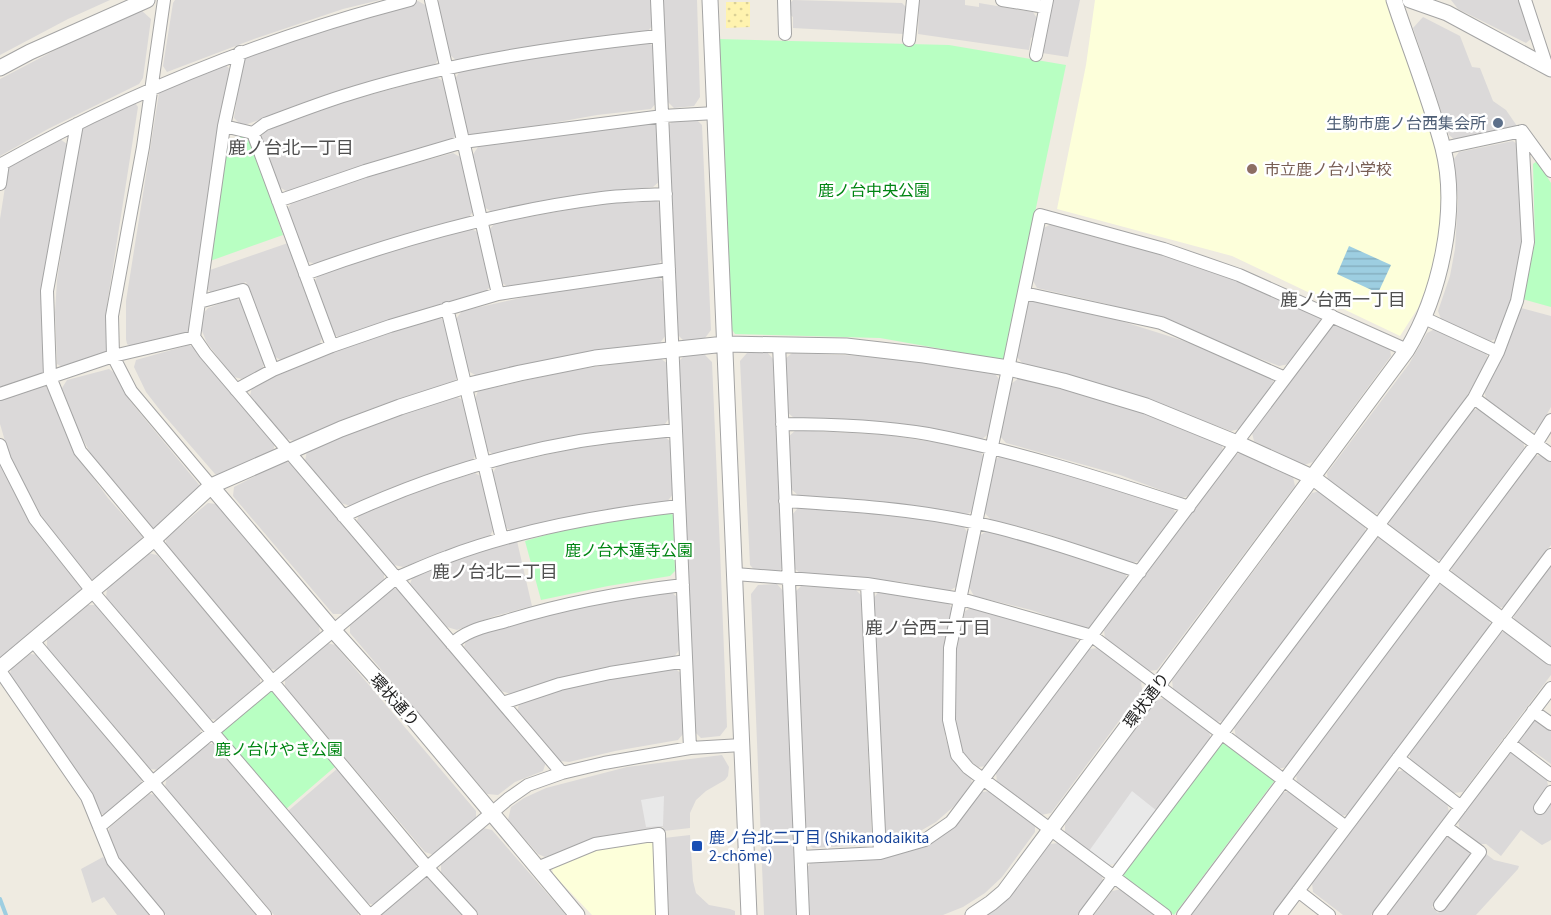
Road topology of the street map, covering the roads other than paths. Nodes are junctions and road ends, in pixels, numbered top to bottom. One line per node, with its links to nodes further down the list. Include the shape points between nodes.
1 (147, 0): 20 (street)
2 (165, 0): 23 (street)
3 (410, 0): 18 (street, via 347,16)
4 (430, 0): 22 (street)
5 (657, 0): 16 (street)
6 (710, 0): 24 (street)
7 (784, 0): 15 (street)
8 (913, 0): 17 (street)
9 (1002, 0): 13 (street)
10 (1394, 0): 31 (street, 環状通り)
11 (1410, 0): 14 (street)
12 (1525, 0): 21 (street)
13 (1046, 3): 19 (street)
14 (1445, 7): 21 (street)
15 (785, 34)
16 (658, 36): 22 (street, via 502,57); 25 (street)
17 (909, 40)
18 (240, 52): 23 (street); 27 (street)
19 (1036, 56)
20 (0, 68)
21 (1549, 68)
22 (446, 69): 29 (street, via 357,92 265,124); 30 (street)
23 (152, 88): 26 (street); 53 (street, via 112,316)
24 (715, 113): 25 (street); 47 (street)
25 (663, 116): 30 (street); 35 (street)
26 (76, 124): 32 (street); 56 (street, via 47,291)
27 (224, 126): 29 (street); 42 (street)
28 (1522, 131): 31 (street); 33 (street); 52 (street, via 1528,242 1517,301)
29 (253, 133): 36 (street)
30 (463, 142): 36 (street); 37 (street)
31 (1443, 148): 45 (street, 環状通り, via 1448,203 1445,241)
32 (2, 164): 34 (street)
33 (1551, 171)
34 (0, 184)
35 (666, 194): 37 (street, via 603,198); 38 (street)
36 (278, 201): 39 (street)
37 (481, 220): 39 (street); 41 (street)
38 (669, 269): 41 (street); 50 (street)
39 (305, 274): 49 (street)
40 (1024, 292): 44 (street, via 1040,215 1164,249); 54 (street); 57 (street, via 1161,323)
41 (498, 294): 43 (street)
42 (200, 302): 46 (street); 55 (street, via 243,290)
43 (447, 308): 49 (street); 58 (street)
44 (1332, 316): 51 (street); 57 (street)
45 (1424, 318): 51 (street, 環状通り); 52 (street)
46 (194, 338): 53 (street); 59 (street)
47 (725, 344): 48 (street); 50 (street); 85 (street)
48 (779, 344): 54 (street, via 846,346); 63 (street)
49 (332, 346): 55 (street)
50 (673, 348): 58 (street, via 584,360); 64 (street)
51 (1407, 350): 72 (street, 環状通り)
52 (1498, 352): 61 (street)
53 (113, 356): 56 (street); 73 (street, via 131,391)
54 (1008, 368): 65 (street, via 1146,406); 68 (street)
55 (273, 370): 59 (street)
56 (50, 377): 60 (street); 80 (street, via 80,450)
57 (1286, 378): 65 (street)
58 (465, 386): 69 (street, via 341,429); 71 (street)
59 (236, 390): 69 (street)
60 (0, 394)
61 (1474, 398): 66 (street); 79 (street)
62 (1551, 420): 66 (street)
63 (782, 424): 68 (street, via 927,434); 74 (street)
64 (676, 429): 71 (street, via 580,441); 75 (street)
65 (1237, 443): 72 (street); 76 (street)
66 (1536, 444): 70 (street); 84 (street)
67 (0, 445): 90 (street, via 34,519)
68 (992, 448): 76 (street); 78 (street)
69 (289, 452): 73 (street); 77 (street)
70 (1551, 455)
71 (485, 464): 77 (street, via 387,495); 81 (street)
72 (1312, 477): 79 (street); 101 (street, 環状通り)
73 (211, 486): 80 (street); 93 (street, 環状通り)
74 (786, 501): 78 (street, via 874,506); 87 (street)
75 (679, 506): 81 (street, via 620,513); 89 (street)
76 (1189, 507): 83 (street)
77 (343, 516): 86 (street)
78 (976, 522): 83 (street); 91 (street)
79 (1377, 526): 84 (street); 107 (street)
80 (154, 539): 90 (street); 100 (street)
81 (502, 539): 86 (street, via 447,556)
82 (1551, 555): 92 (street)
83 (1140, 572): 94 (street)
84 (1440, 573): 92 (street); 115 (street)
85 (735, 574): 87 (street); 109 (street)
86 (396, 578): 93 (street); 96 (street)
87 (789, 578): 88 (street); 126 (street)
88 (867, 584): 91 (street); 125 (street)
89 (683, 585): 96 (street, via 538,611 464,633); 98 (street)
90 (92, 591): 95 (street); 106 (street)
91 (961, 599): 94 (street); 114 (street, via 950,648 949,720 957,755)
92 (1502, 620): 97 (street); 111 (street)
93 (333, 630): 100 (street); 120 (street, 環状通り)
94 (1092, 636): 101 (street); 114 (street)
95 (33, 641): 99 (street); 116 (street)
96 (452, 644): 103 (street)
97 (1551, 657)
98 (686, 661): 103 (street, via 560,684); 110 (street)
99 (0, 670): 121 (street, via 87,797)
100 (272, 682): 106 (street); 127 (street)
101 (1158, 685): 107 (street); 124 (street, 環状通り)
102 (1551, 688): 104 (street)
103 (502, 703): 112 (street)
104 (1533, 711): 105 (street); 108 (street)
105 (1551, 724)
106 (213, 732): 116 (street); 134 (street)
107 (1222, 733): 115 (street); 129 (street)
108 (1509, 743): 113 (street); 118 (street)
109 (742, 744): 110 (street); 138 (street)
110 (690, 748): 112 (street)
111 (1398, 758): 118 (street); 122 (street)
112 (562, 773): 120 (street, via 528,785)
113 (1551, 776)
114 (984, 780): 124 (street); 125 (street, via 951,822 925,840)
115 (1284, 780): 122 (street); 143 (street)
116 (154, 782): 121 (street); 133 (street)
117 (1551, 792): 119 (street)
118 (1461, 807): 123 (street)
119 (1540, 808)
120 (491, 813): 127 (street); 128 (street, 環状通り)
121 (99, 827): 132 (street, via 113,861)
122 (1346, 827): 130 (street)
123 (1446, 827): 131 (street, via 1480,852); 146 (street)
124 (1050, 829): 129 (street); 140 (street, 環状通り, via 1004,892)
125 (879, 853): 126 (street)
126 (801, 856): 139 (street)
127 (428, 867): 134 (street); 135 (street)
128 (537, 868): 136 (street, 環状通り); 137 (street, via 595,844 658,834)
129 (1114, 877): 141 (street); 142 (street)
130 (1298, 891): 144 (street); 145 (street)
131 (1440, 905)
132 (158, 915)
133 (265, 915)
134 (370, 915)
135 (471, 915)
136 (577, 915)
137 (663, 915)
138 (749, 915)
139 (803, 915)
140 (973, 915)
141 (1085, 915)
142 (1165, 915)
143 (1183, 915)
144 (1280, 915)
145 (1329, 915)
146 (1379, 915)

